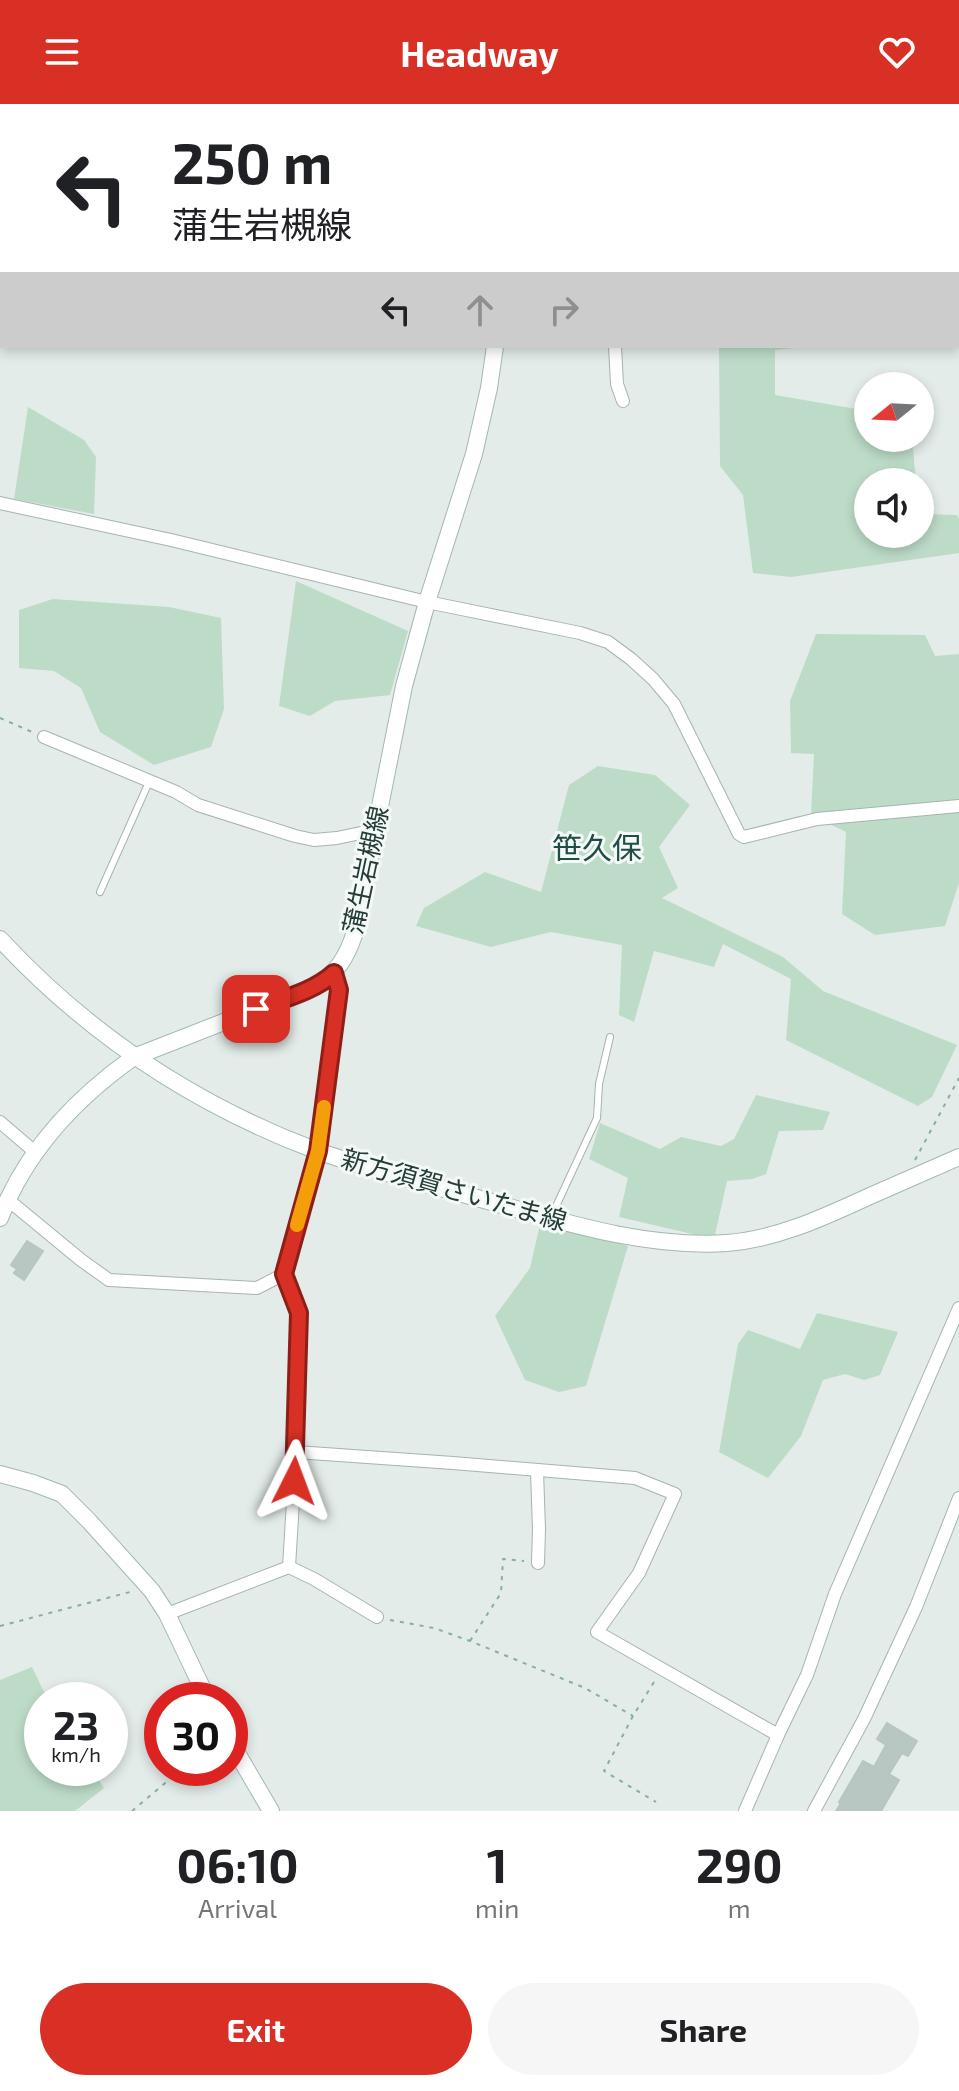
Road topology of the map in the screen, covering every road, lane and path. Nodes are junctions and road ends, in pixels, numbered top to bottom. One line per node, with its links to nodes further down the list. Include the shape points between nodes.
1 (495, 348): 5 (main road, 蒲生岩槻線, via 474,454)
2 (615, 348): 3 (street)
3 (623, 401)
4 (0, 503): 5 (street)
5 (427, 602): 9 (street, via 580,633 608,642 631,659 674,704 744,837 817,819); 10 (main road, 蒲生岩槻線)
6 (0, 718): 7 (path)
7 (44, 737): 8 (street)
8 (149, 781): 10 (street, via 198,805 295,836 314,840); 11 (lane)
9 (959, 806)
10 (375, 830): 13 (main road, 蒲生岩槻線, via 355,932)
11 (100, 892)
12 (0, 939): 15 (main road, 新方須賀さいたま線, via 78,1015)
13 (334, 973): 15 (main road, via 313,987); 18 (street, via 339,990)
14 (610, 1037): 24 (lane, via 597,1118)
15 (134, 1057): 18 (main road, 新方須賀さいたま線, via 209,1103); 19 (main road, via 71,1111)
16 (959, 1078): 21 (path)
17 (0, 1122): 19 (street)
18 (318, 1151): 24 (main road, 新方須賀さいたま線); 25 (street)
19 (35, 1152): 22 (main road)
20 (959, 1157): 21 (main road, 新方須賀さいたま線)
21 (902, 1182): 24 (main road, 新方須賀さいたま線, via 792,1229 728,1243 655,1241)
22 (7, 1199): 23 (main road); 25 (street, via 109,1280 257,1288)
23 (0, 1218)
24 (550, 1218)
25 (284, 1274): 27 (street, via 299,1313)
26 (959, 1308): 41 (street)
27 (296, 1452): 28 (street); 32 (street)
28 (537, 1471): 31 (street); 38 (street, via 635,1478 675,1494 639,1573 597,1632)
29 (0, 1474): 33 (main road, via 62,1494)
30 (959, 1498): 48 (street, via 916,1607)
31 (538, 1563): 37 (path, via 503,1559 501,1593)
32 (289, 1567): 34 (street); 35 (street)
33 (149, 1587): 34 (main road); 36 (path)
34 (167, 1614): 39 (main road)
35 (377, 1617): 37 (path)
36 (0, 1626)
37 (470, 1641): 40 (path, via 585,1688)
38 (662, 1670): 40 (path); 41 (street)
39 (199, 1682)
40 (633, 1716): 44 (path, via 604,1771)
41 (778, 1735): 47 (street)
42 (248, 1772): 46 (main road)
43 (162, 1786): 45 (path)
44 (656, 1802)
45 (132, 1811)
46 (271, 1811)
47 (745, 1811)
48 (814, 1811)

